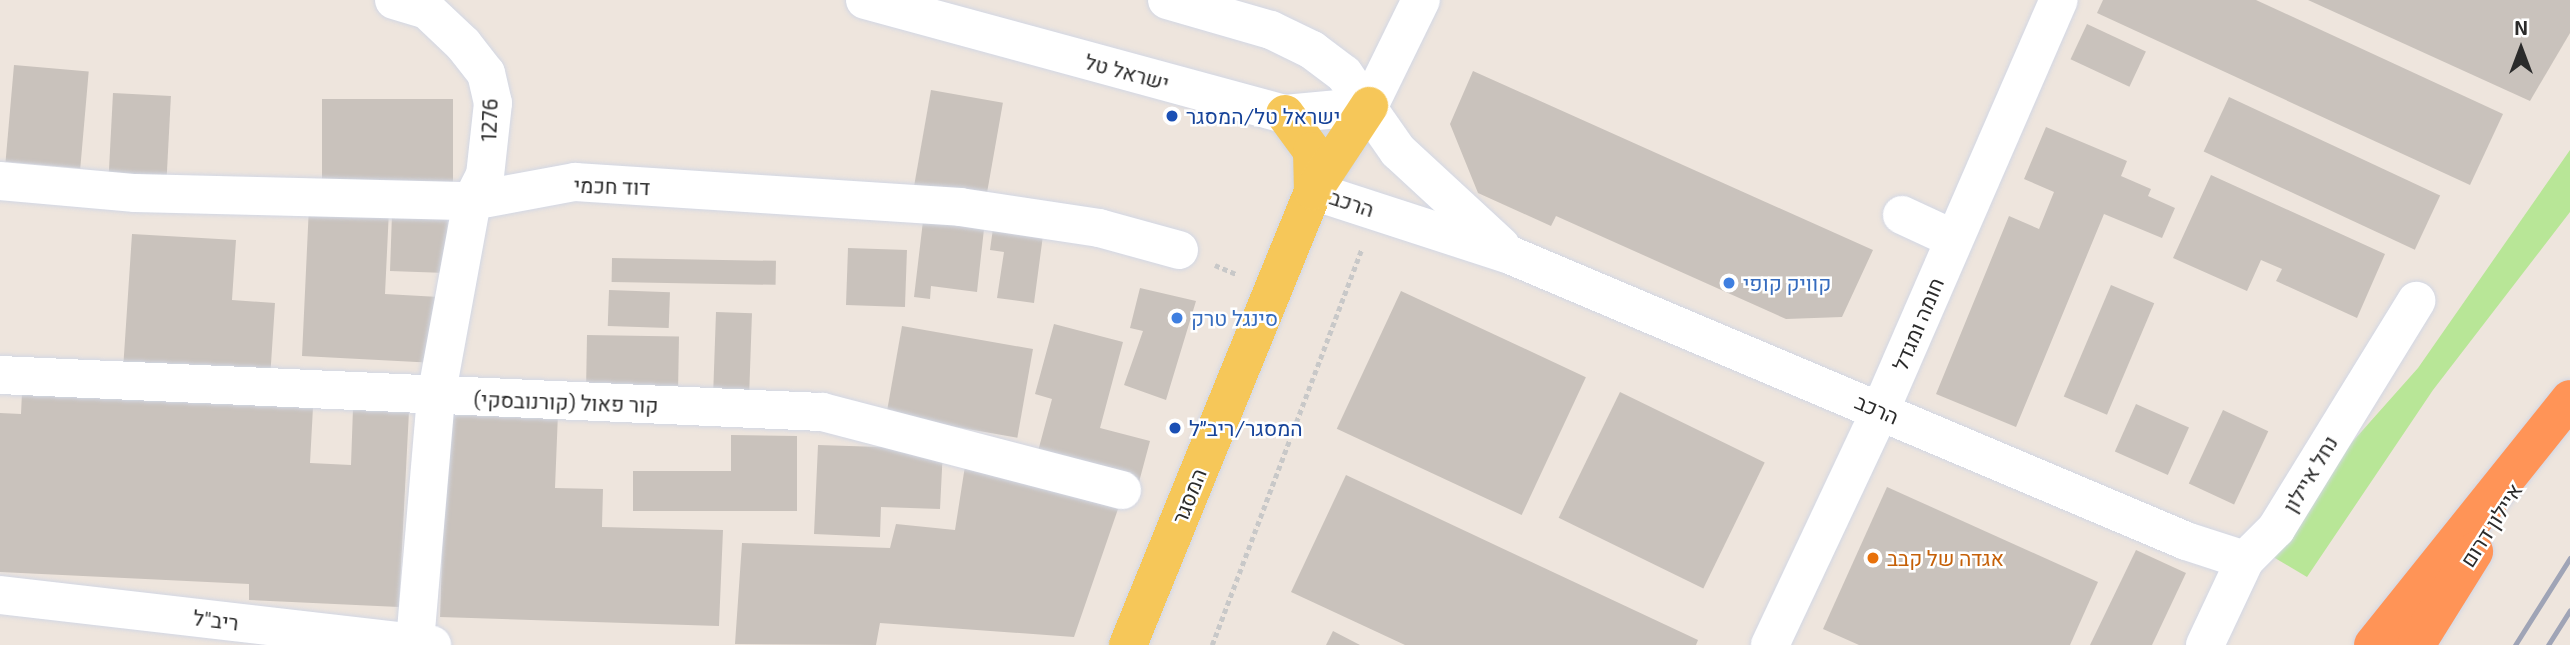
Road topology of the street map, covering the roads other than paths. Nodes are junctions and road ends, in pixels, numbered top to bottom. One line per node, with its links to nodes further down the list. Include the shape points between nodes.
1 (394, 0): 10 (street, 1276, via 427,10 486,73 493,103 488,151 485,175)
2 (865, 0): 7 (street, ישראל טל)
3 (1167, 0): 6 (street, via 1271,30 1312,50 1344,74)
4 (1421, 0): 6 (street, המסגר)
5 (2051, 3): 12 (street, חומה ומגדל)
6 (1369, 106): 7 (street, ישראל טל); 9 (main road, המסגר); 14 (street, הרכב, via 1398,151)
7 (1285, 114): 9 (main road, המסגר, via 1312,151)
8 (0, 181): 10 (street, דוד חכמי, via 135,193)
9 (1313, 191): 14 (street, הרכב); 25 (main road, המסגר)
10 (472, 201): 13 (street, דוד חכמי, via 575,182 960,208 1099,228); 17 (street, 1276)
11 (1902, 215): 12 (street)
12 (1954, 239): 20 (street, חומה ומגדל)
13 (1179, 250)
14 (1510, 255): 20 (street, הרכב)
15 (2416, 301): 22 (street, נחל איילון, via 2276,530)
16 (0, 375): 17 (street, קור פאול (קורנובסקי))
17 (436, 397): 21 (street, קור פאול (קורנובסקי), via 822,412); 24 (street, 1276)
18 (2570, 399): 28 (highway)
19 (2570, 407): 29 (highway, איילון דרום)
20 (1880, 411): 22 (street, הרכב, via 2186,541); 26 (street, חומה ומגדל)
21 (1122, 490)
22 (2245, 560): 27 (street, נחל איילון)
23 (0, 595): 24 (street, ריב"ל)
24 (424, 644)
25 (1128, 645)
26 (1770, 645)
27 (2205, 645)
28 (2373, 645)
29 (2416, 645)

